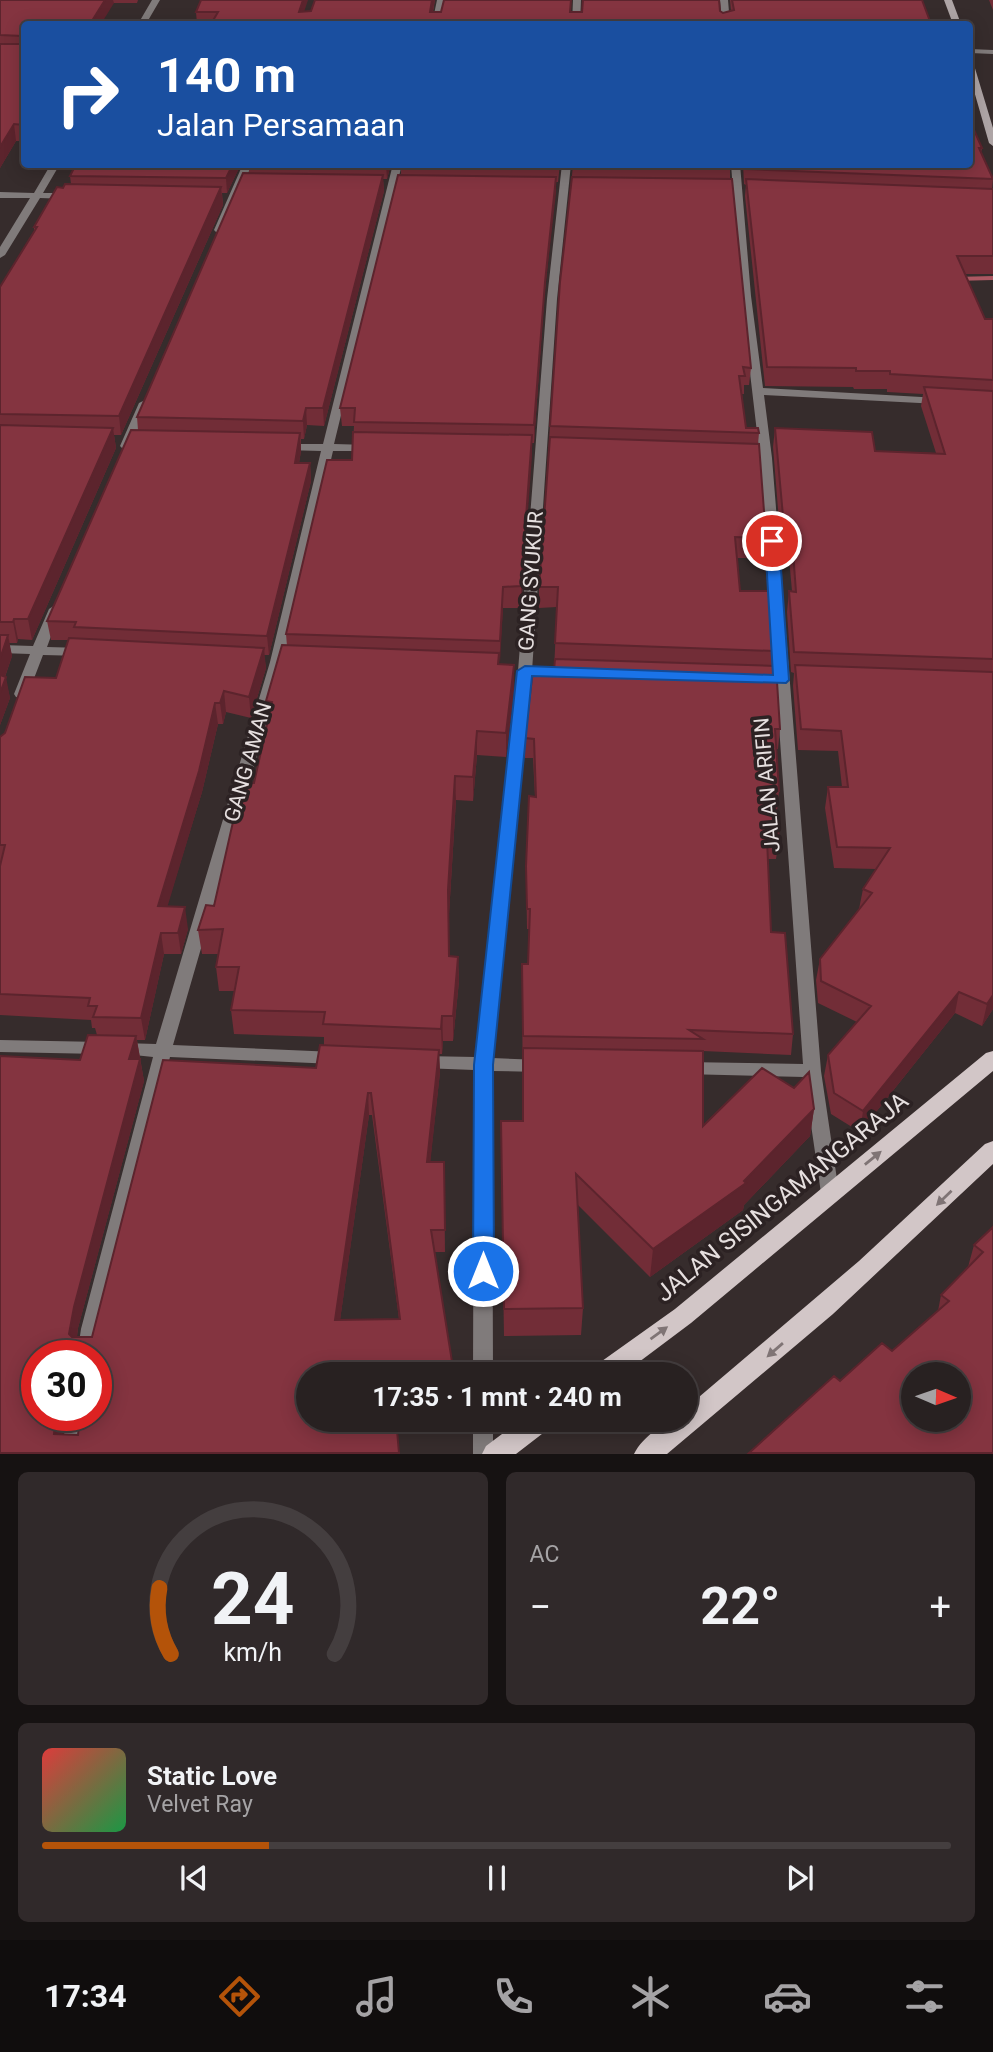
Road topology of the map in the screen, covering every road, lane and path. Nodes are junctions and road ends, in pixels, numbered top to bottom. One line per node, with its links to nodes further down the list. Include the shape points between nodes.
1 (156, 0): 6 (street)
2 (441, 0): 7 (street)
3 (577, 0): 8 (street)
4 (724, 0): 9 (street)
5 (948, 0): 10 (street)
6 (144, 21)
7 (437, 21)
8 (576, 21)
9 (726, 21)
10 (956, 21)
11 (973, 51): 12 (street)
12 (993, 52)
13 (973, 90): 14 (street)
14 (993, 143)
15 (54, 168): 32 (street)
16 (246, 168): 20 (street)
17 (397, 168): 23 (street, GANG AMAN)
18 (566, 168): 26 (street, GANG SYUKUR)
19 (735, 168): 29 (street, JALAN ARIFIN)
20 (240, 183): 21 (street); 35 (street)
21 (254, 183)
22 (378, 186): 23 (street)
23 (392, 187): 24 (street); 43 (street, GANG AMAN)
24 (405, 187)
25 (551, 189): 26 (street)
26 (564, 189): 27 (street); 55 (street, GANG SYUKUR, via 525,671)
27 (577, 189)
28 (723, 190): 29 (street)
29 (736, 190): 30 (street); 39 (street, JALAN ARIFIN)
30 (750, 191)
31 (0, 195): 32 (street)
32 (36, 196): 33 (street); 37 (street)
33 (78, 197)
34 (217, 199): 35 (street)
35 (231, 199): 36 (street)
36 (217, 235)
37 (0, 255)
38 (153, 385): 42 (street)
39 (758, 391): 40 (street); 58 (street, JALAN ARIFIN, via 759,458)
40 (951, 402)
41 (274, 446): 43 (street)
42 (126, 447)
43 (328, 447): 44 (street); 51 (street, GANG AMAN, via 277,662)
44 (381, 448)
45 (58, 601): 47 (street)
46 (0, 649): 47 (street)
47 (37, 650): 48 (street); 49 (street)
48 (104, 653)
49 (19, 701)
50 (0, 1046): 51 (street)
51 (163, 1050): 52 (street); 61 (street, GANG AMAN)
52 (358, 1059)
53 (993, 1059): 60 (main road, JALAN SISINGAMANGARAJA, one-way to 53)
54 (400, 1061): 55 (street)
55 (483, 1065): 56 (street); 62 (street, GANG SYUKUR)
56 (552, 1066)
57 (662, 1068): 58 (street)
58 (812, 1070): 60 (street, JALAN ARIFIN)
59 (993, 1150): 70 (main road, one-way to 70, via 898,1243 747,1375)
60 (830, 1193): 63 (main road, JALAN SISINGAMANGARAJA, one-way to 60, via 683,1316)
61 (89, 1340)
62 (483, 1362)
63 (620, 1362)
64 (75, 1431): 67 (street)
65 (483, 1432): 68 (street)
66 (525, 1432): 69 (main road)
67 (71, 1454)
68 (483, 1454)
69 (495, 1454)
70 (647, 1454)

